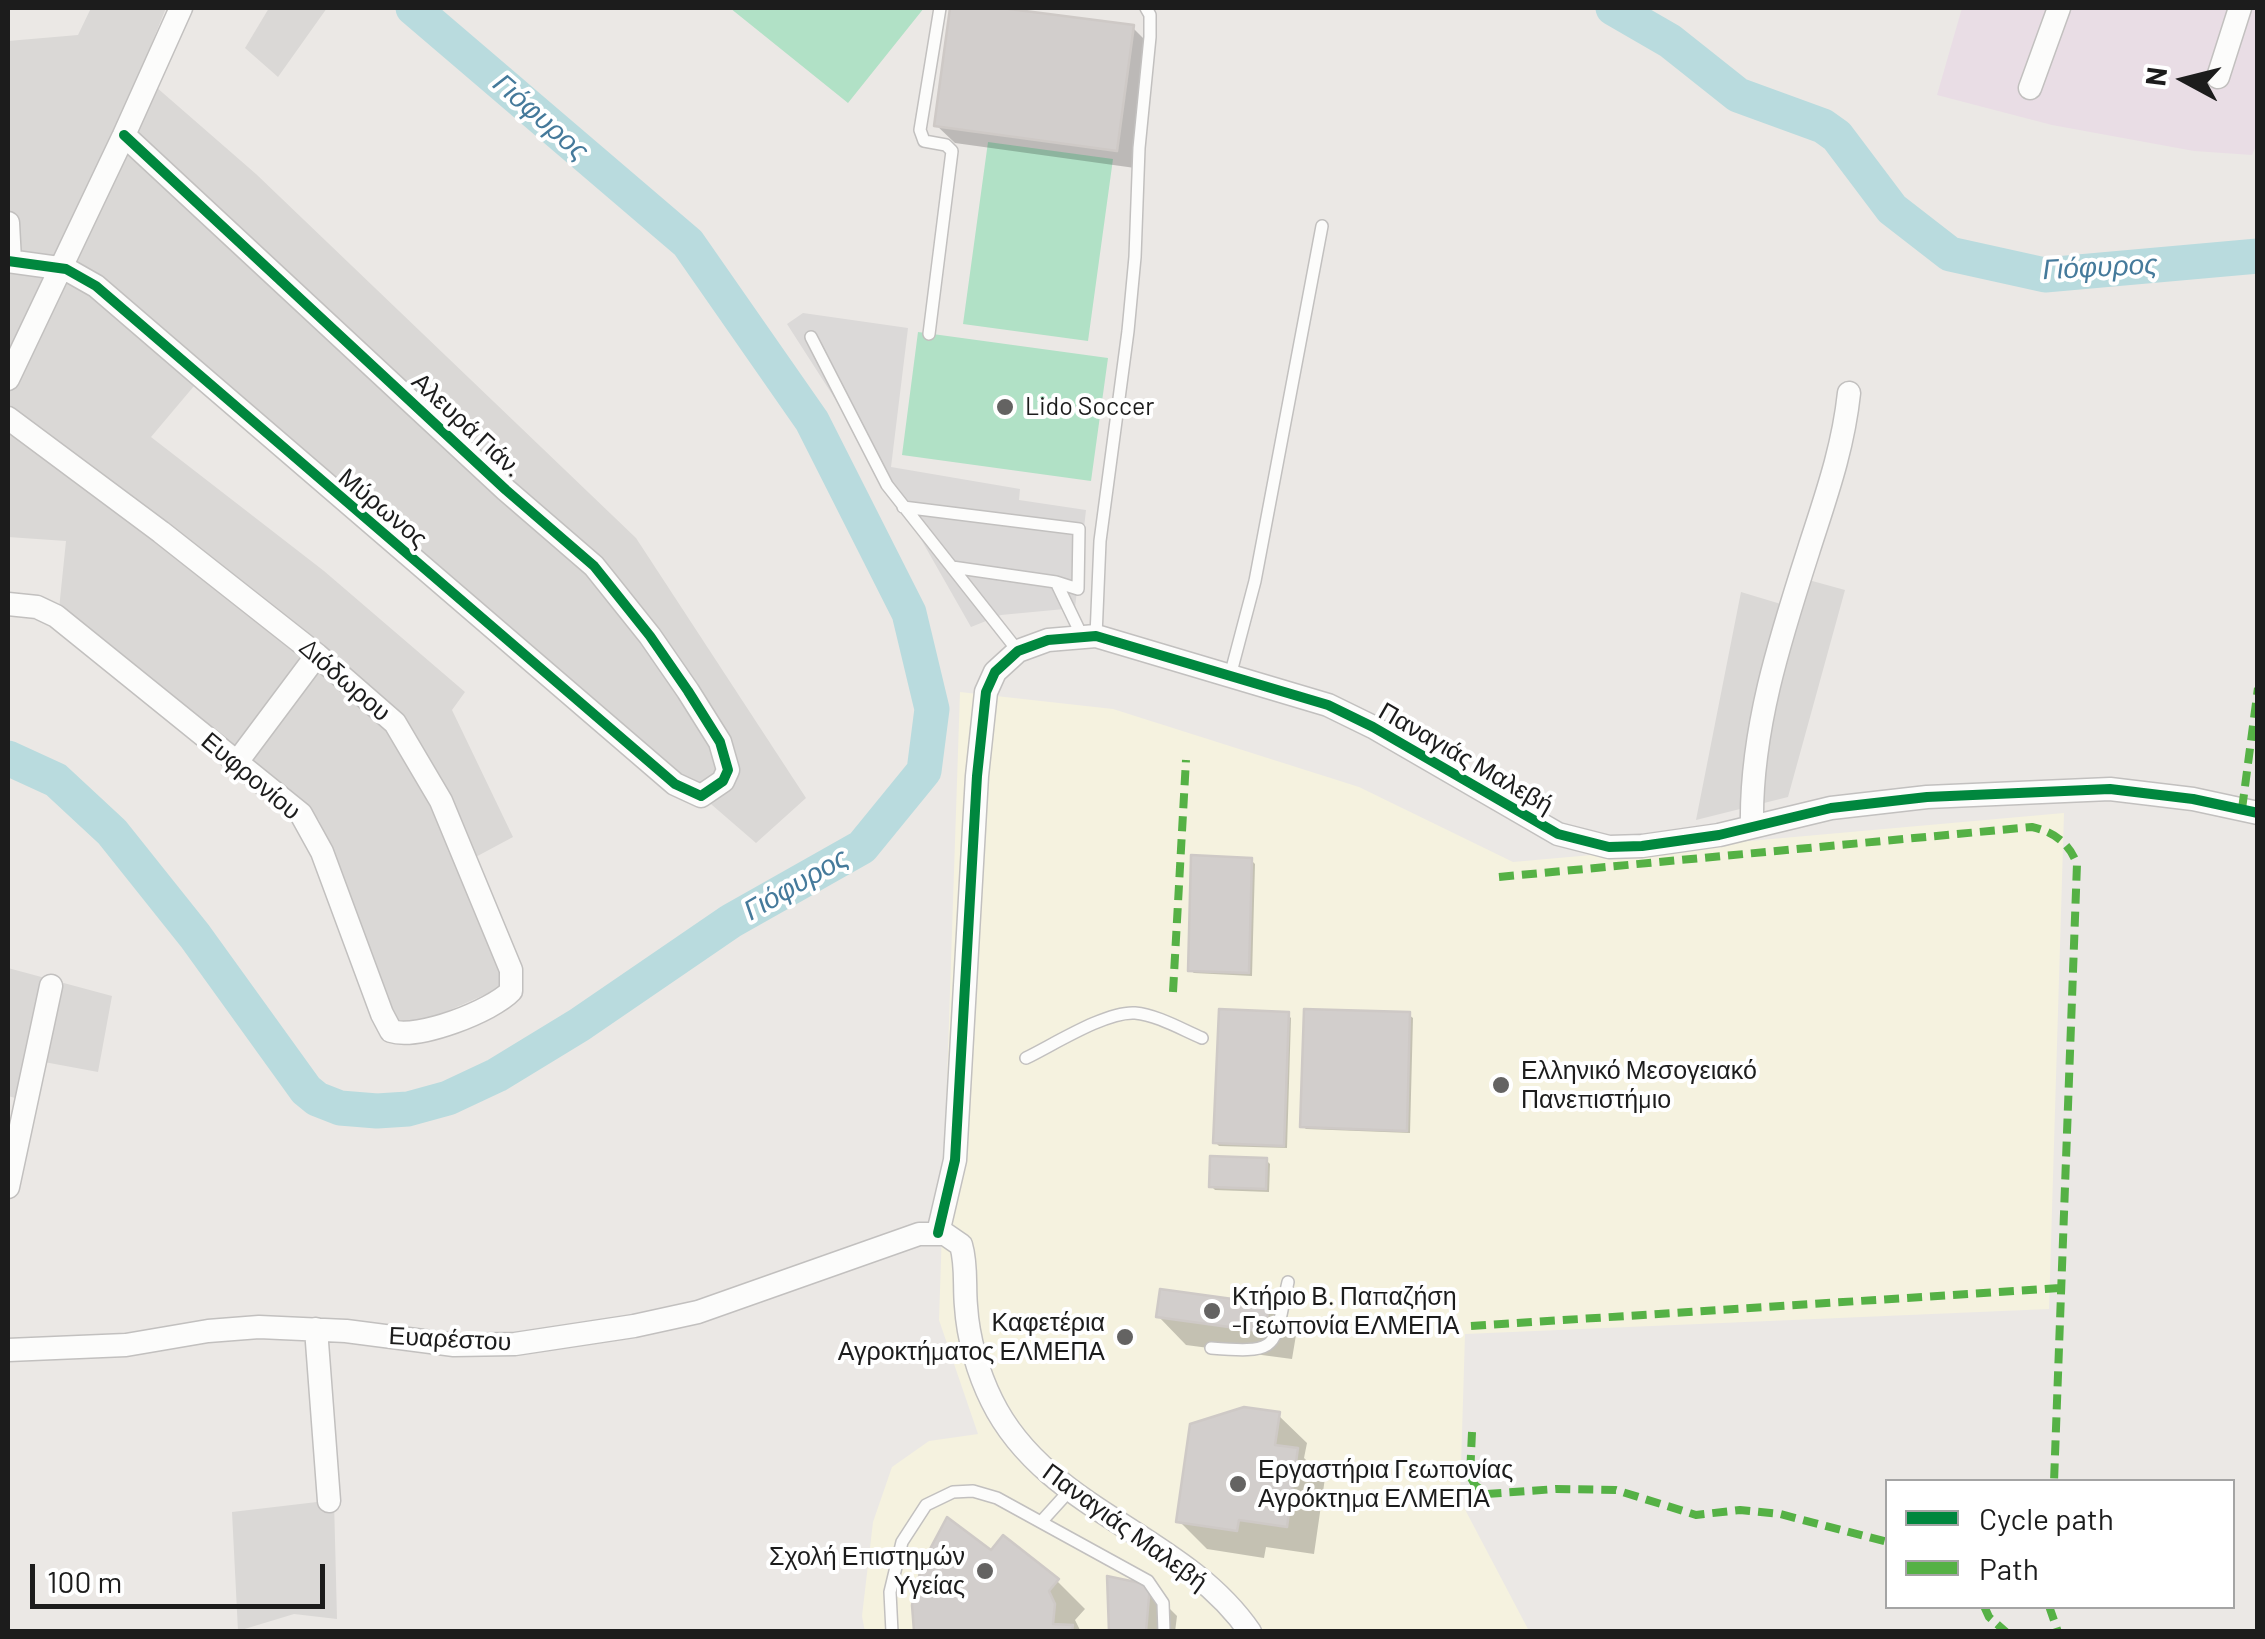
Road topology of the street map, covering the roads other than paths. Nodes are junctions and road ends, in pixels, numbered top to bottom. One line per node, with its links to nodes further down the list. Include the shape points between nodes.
1 (181, 8): 8 (street)
2 (940, 8): 13 (lane, via 920,130 924,141 952,151)
3 (1146, 8): 22 (lane, via 1150,37 1128,331)
4 (2059, 8): 7 (street)
5 (2240, 8): 6 (street)
6 (2218, 77)
7 (2030, 88)
8 (124, 135): 12 (street); 27 (street, Αλευρά Γιάν., via 594,566 668,660 720,742 728,770)
9 (8, 222): 11 (street)
10 (1322, 226): 25 (lane, via 1255,580)
11 (9, 261): 12 (street, Μύρωνος)
12 (61, 268): 15 (street); 27 (street, Μύρωνος, via 96,286 675,784 701,796)
13 (929, 334)
14 (811, 337): 18 (lane)
15 (8, 379)
16 (1849, 394): 29 (street, via 1844,442 1763,709)
17 (8, 418): 24 (street, Διόδωρου)
18 (904, 506): 19 (lane); 20 (lane, via 1079,529 1078,589)
19 (952, 567): 20 (lane); 23 (lane)
20 (1056, 582): 22 (lane)
21 (8, 604): 26 (street, Ευφρονίου, via 37,606 56,616)
22 (1089, 637): 23 (street, Παναγιάς Μαλεβή); 25 (street, Παναγιάς Μαλεβή)
23 (1018, 651): 35 (street, via 995,672 986,692 955,1160)
24 (317, 655): 26 (street); 31 (street, Διόδωρου, via 395,723 420,761 513,977 511,992 497,1002 429,1030)
25 (1230, 676): 29 (street, Παναγιάς Μαλεβή, via 1328,704 1558,834 1608,847 1642,846)
26 (236, 762): 31 (street, Ευφρονίου, via 307,822 382,1014)
27 (723, 780)
28 (2258, 813): 29 (street, Παναγιάς Μαλεβή, via 2110,789 1908,799)
29 (1752, 827)
30 (51, 986): 34 (street)
31 (396, 1033)
32 (1202, 1038): 33 (lane, via 1128,1013)
33 (1026, 1058)
34 (8, 1187)
35 (938, 1233): 37 (street, Ευαρέστου, via 896,1240 698,1312 605,1331 472,1346); 40 (street, Παναγιάς Μαλεβή, via 961,1246 968,1329 992,1402 1023,1449)
36 (1288, 1282): 38 (lane, via 1276,1337 1267,1347)
37 (316, 1329): 39 (street, Ευαρέστου, via 240,1328 126,1345); 41 (street)
38 (1211, 1348)
39 (8, 1350)
40 (1070, 1490): 42 (lane); 45 (street, Παναγιάς Μαλεβή, via 1194,1576)
41 (329, 1501)
42 (1041, 1522): 43 (lane, via 973,1491 926,1504 896,1561); 44 (lane, via 1148,1581 1163,1602)
43 (892, 1632)
44 (1164, 1632)
45 (1250, 1632)

